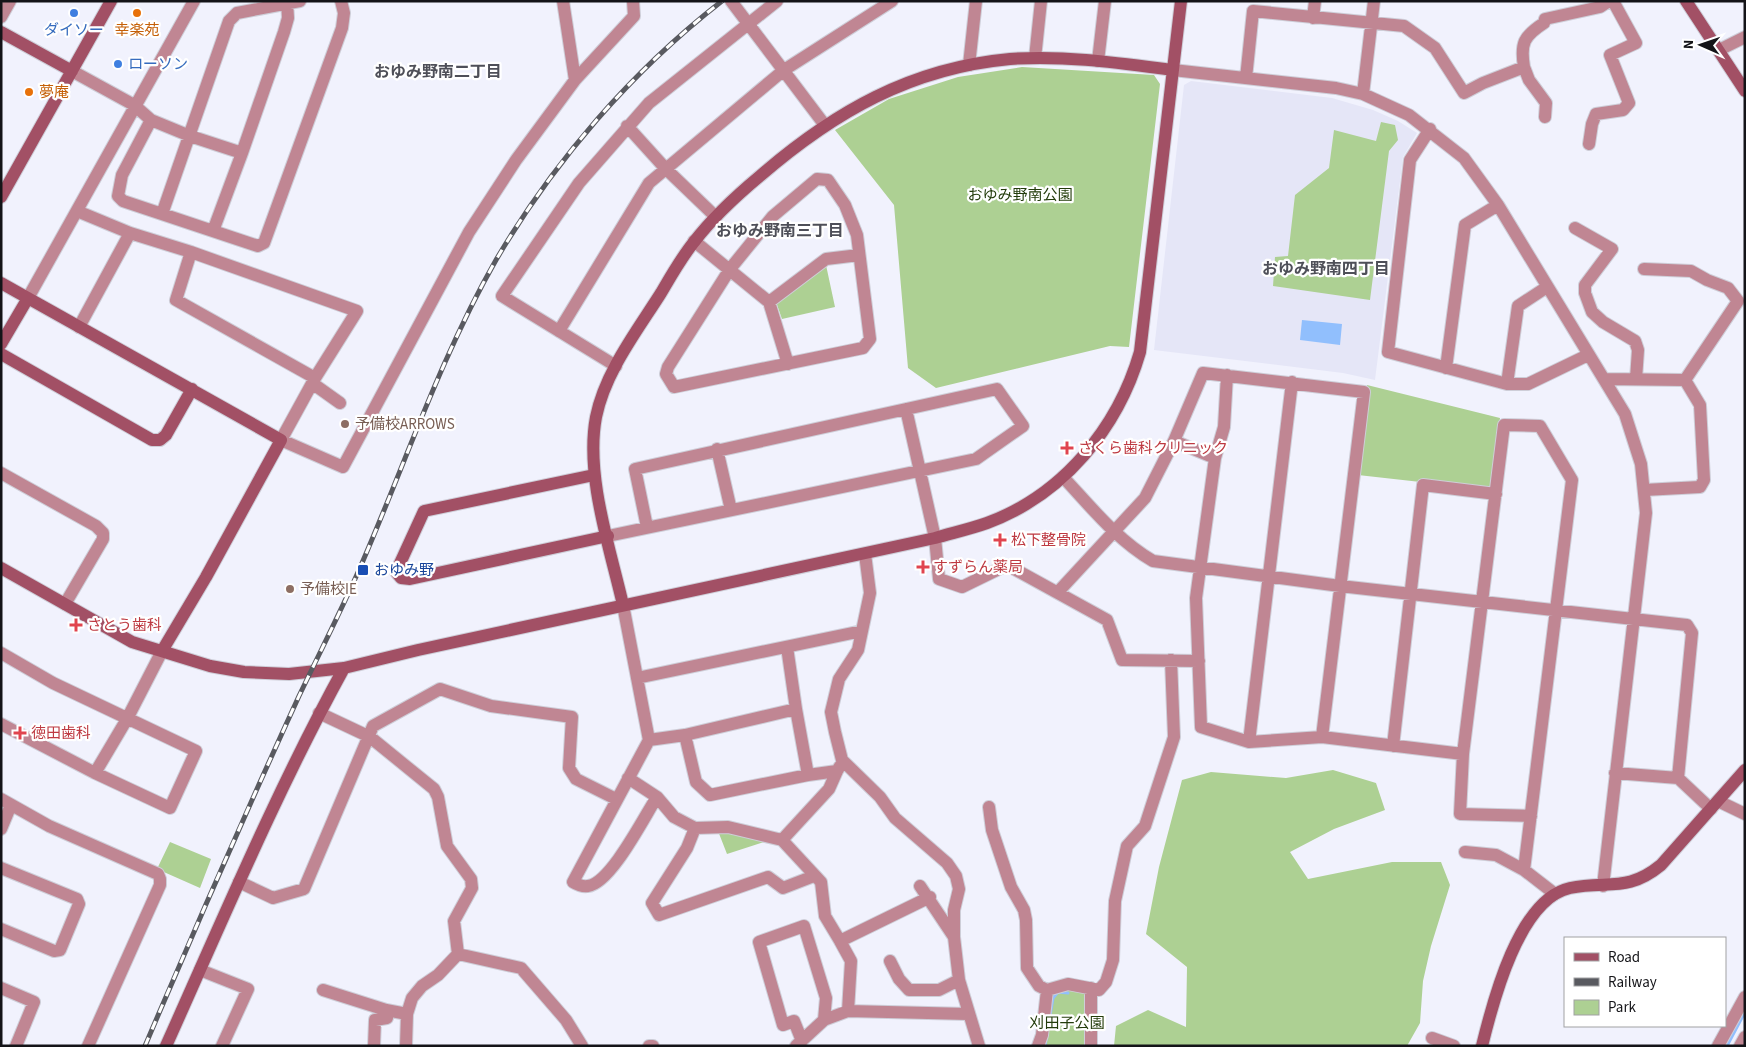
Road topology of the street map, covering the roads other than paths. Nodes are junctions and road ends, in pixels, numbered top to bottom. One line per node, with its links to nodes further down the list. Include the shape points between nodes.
1 (10, 1): 24 (street)
2 (111, 1): 37 (street)
3 (194, 1): 42 (street)
4 (300, 1): 21 (street)
5 (341, 1): 58 (street, via 344,13 342,28 264,244 258,246)
6 (563, 1): 39 (street)
7 (633, 1): 39 (street, via 634,16)
8 (731, 1): 27 (street)
9 (778, 1): 27 (street)
10 (892, 1): 35 (street)
11 (970, 1): 20 (street)
12 (1041, 1): 31 (street)
13 (1105, 1): 32 (street)
14 (1181, 1): 36 (street)
15 (1314, 1): 25 (street)
16 (1374, 1): 26 (street)
17 (1609, 1): 23 (street, via 1600,6)
18 (1613, 1): 49 (street, via 1636,43 1610,55 1629,103 1623,110 1596,114)
19 (1686, 1): 30 (street)
20 (976, 2): 33 (street)
21 (287, 3): 48 (street, via 237,13 229,21); 50 (street, via 288,18 284,32)
22 (1253, 6): 25 (street); 38 (street)
23 (1583, 6): 34 (street, via 1545,18 1544,23 1530,32 1524,41)
24 (1, 18)
25 (1313, 18): 26 (street)
26 (1372, 24): 34 (street, via 1404,26 1435,48 1464,93); 41 (street)
27 (750, 25): 35 (street); 46 (street, via 649,103)
28 (1, 32): 37 (street)
29 (1745, 37): 30 (street)
30 (1719, 50): 40 (street)
31 (1035, 58): 32 (street); 33 (street)
32 (1098, 60): 36 (street)
33 (969, 65): 45 (street, via 895,87)
34 (1524, 67): 43 (street, via 1529,80 1546,103)
35 (784, 70): 45 (street); 51 (street)
36 (1173, 70): 38 (street); 95 (street, via 1140,352 1118,409 1092,447)
37 (72, 71): 42 (street); 52 (street)
38 (1246, 78): 41 (street)
39 (576, 80): 88 (street, via 516,160 469,232 343,467)
40 (1745, 91)
41 (1363, 94): 47 (street, via 1409,115)
42 (134, 105): 44 (street); 54 (street)
43 (1545, 117)
44 (151, 120): 48 (street); 55 (street, via 122,175 118,196 123,201)
45 (824, 124): 56 (street, via 780,158)
46 (628, 126): 51 (street); 71 (street, via 579,183 502,296)
47 (1430, 129): 53 (street, via 1464,158); 77 (street, via 1410,160 1388,352)
48 (190, 136): 50 (street); 55 (street)
49 (1590, 144)
50 (242, 153): 58 (street)
51 (665, 168): 56 (street); 71 (street, via 649,183)
52 (1, 197)
53 (1498, 205): 66 (street); 77 (street, via 1465,225)
54 (77, 211): 59 (street); 67 (street)
55 (162, 214): 58 (street)
56 (716, 217): 60 (street)
57 (1575, 228): 80 (street, via 1612,249 1585,285 1585,293 1592,312 1634,340 1638,350)
58 (213, 231)
59 (130, 233): 61 (street); 70 (street)
60 (694, 241): 63 (street); 76 (street)
61 (191, 252): 82 (street, via 176,300); 82 (street, via 357,311)
62 (859, 255): 63 (street, via 857,235 845,205 828,180 817,179 773,216); 69 (street, via 826,259); 75 (street, via 870,339 863,348)
63 (730, 269): 69 (street); 75 (street, via 666,374 674,387)
64 (1644, 269): 68 (street, via 1691,270 1728,288)
65 (1, 283): 67 (street)
66 (1547, 287): 74 (street); 84 (street, via 1518,306)
67 (28, 298): 70 (street); 72 (street)
68 (1742, 301): 81 (street)
69 (769, 302): 75 (street)
70 (79, 327): 85 (street)
71 (559, 331): 76 (street)
72 (1, 344)
73 (1, 354): 85 (street, via 152,440 160,440 166,435)
74 (1588, 355): 79 (street); 84 (street, via 1528,384)
75 (788, 364)
76 (616, 366): 94 (street, via 600,400 596,418 592,456)
77 (1446, 368): 84 (street)
78 (1227, 375): 83 (street); 89 (street, via 1203,373); 91 (street, via 1224,427)
79 (1604, 379): 80 (street); 96 (street, via 1625,414)
80 (1636, 379): 81 (street)
81 (1685, 380): 96 (street, via 1700,405 1704,480 1700,487)
82 (314, 381): 86 (street); 88 (street)
83 (1292, 382): 106 (street); 107 (street, via 1364,392)
84 (1508, 384)
85 (192, 389): 88 (street)
86 (340, 403)
87 (906, 409): 90 (street); 92 (street); 92 (street, via 997,388 1023,426 976,459)
88 (281, 440): 117 (street, via 210,571)
89 (1174, 441): 91 (street); 100 (street, via 1145,498)
90 (716, 449): 98 (street); 99 (street, via 635,469)
91 (1215, 458): 105 (street)
92 (920, 471): 98 (street); 102 (street)
93 (1, 473): 111 (street, via 103,533 103,539)
94 (594, 475): 101 (street); 101 (street, via 424,511 396,572 401,578 410,579)
95 (1063, 477): 100 (street); 102 (street, via 1026,503 988,523)
96 (1644, 490): 114 (street, via 1644,541)
97 (1496, 494): 109 (street, via 1423,485); 110 (street); 113 (street, via 1504,425 1540,426 1572,480)
98 (731, 510): 99 (street)
99 (647, 527): 101 (street)
100 (1115, 533): 105 (street, via 1153,561); 108 (street)
101 (608, 536): 112 (street)
102 (935, 538): 103 (street); 108 (street, via 940,579 962,587 1007,565)
103 (865, 554): 112 (street); 115 (street, via 870,593)
104 (1, 568): 111 (street)
105 (1200, 568): 106 (street); 120 (street, via 1196,598)
106 (1268, 576): 107 (street); 131 (street)
107 (1340, 586): 109 (street); 129 (street)
108 (1058, 592): 119 (street, via 1107,620 1122,660)
109 (1411, 593): 110 (street); 132 (street)
110 (1482, 600): 113 (street); 133 (street)
111 (65, 604): 117 (street, via 132,642)
112 (623, 606): 121 (street); 122 (street)
113 (1556, 609): 114 (street); 147 (street)
114 (1634, 621): 137 (street); 140 (street, via 1687,625 1692,633)
115 (862, 631): 116 (street); 134 (street, via 858,650 839,679 831,712)
116 (788, 647): 122 (street); 123 (street)
117 (162, 651): 121 (street, via 210,666 244,672 289,674); 125 (street)
118 (1, 653): 125 (street)
119 (1171, 660): 120 (street); 168 (street, via 1174,736 1146,826 1127,846 1115,900 1114,960 1106,982 1099,990)
120 (1199, 661): 131 (street, via 1201,727)
121 (344, 668): 124 (street)
122 (637, 678): 130 (street)
123 (796, 708): 127 (street); 138 (street)
124 (319, 713): 128 (street); 155 (street)
125 (127, 720): 136 (street); 136 (street, via 196,750 170,808)
126 (1, 724): 136 (street)
127 (685, 735): 130 (street); 138 (street, via 696,782 710,795)
128 (370, 737): 142 (street, via 374,726 440,689 491,706 572,717 569,768 576,778); 155 (street, via 304,889 273,898); 163 (street, via 434,789 438,797 447,846 471,879 472,888 454,921)
129 (1322, 737): 131 (street); 132 (street)
130 (649, 740): 139 (street)
131 (1249, 742)
132 (1393, 746): 133 (street)
133 (1464, 754): 147 (street, via 1460,814)
134 (840, 765): 138 (street); 150 (street, via 829,789); 161 (street, via 880,797 895,818 947,863 956,876 960,889 954,910)
135 (1745, 770): 144 (street)
136 (95, 773)
137 (1615, 773): 140 (street); 157 (street)
138 (808, 775)
139 (628, 778): 141 (street); 142 (street)
140 (1678, 778): 144 (street)
141 (657, 797): 142 (street, via 611,872 591,886 573,882); 148 (street, via 674,816)
142 (616, 799)
143 (6, 802): 149 (street); 183 (street, via 49,826 158,874 160,879)
144 (1714, 805): 146 (street); 157 (street, via 1651,874 1637,881)
145 (989, 807): 170 (street, via 992,830 1011,887 1024,910 1027,968 1038,986)
146 (1745, 814)
147 (1531, 816): 153 (street)
148 (694, 828): 150 (street, via 728,827); 154 (street, via 687,848 652,903 659,915 768,877 783,888)
149 (1, 829)
150 (782, 840): 154 (street)
151 (1465, 852): 153 (street, via 1496,855)
152 (1, 868): 160 (street, via 77,899 80,904 60,950 54,951)
153 (1524, 870): 158 (street)
154 (814, 876): 162 (street, via 821,882 825,916)
155 (239, 882): 165 (street)
156 (920, 886): 159 (street)
157 (1603, 886): 158 (street, via 1570,888)
158 (1555, 894): 193 (street, via 1544,901 1527,923 1494,998)
159 (930, 897): 161 (street); 162 (street)
160 (1, 929)
161 (954, 937): 166 (street)
162 (840, 941): 174 (street, via 851,961)
163 (458, 954): 175 (street, via 422,986 412,998); 188 (street, via 522,968 566,1020)
164 (890, 961): 171 (street, via 909,990)
165 (200, 970): 184 (street); 185 (street, via 248,989)
166 (960, 980): 171 (street, via 939,990); 177 (street)
167 (1, 988): 182 (street, via 34,1002)
168 (1091, 988): 170 (street, via 1068,984); 191 (street)
169 (323, 990): 173 (street)
170 (1047, 990): 190 (street)
171 (924, 991): 176 (street)
172 (1745, 997): 194 (street)
173 (386, 1010): 175 (street); 186 (street, via 387,1018 375,1020)
174 (848, 1011): 176 (street); 178 (street)
175 (407, 1014): 187 (street)
176 (925, 1014): 177 (street)
177 (968, 1014): 189 (street)
178 (824, 1020): 181 (street); 181 (street, via 826,998 804,926 759,942 783,1024 794,1021)
179 (1745, 1037): 195 (street)
180 (1432, 1038): 192 (street)
181 (799, 1043)
182 (16, 1046)
183 (88, 1046)
184 (166, 1046)
185 (222, 1046)
186 (374, 1046)
187 (406, 1046)
188 (582, 1046)
189 (979, 1046)
190 (1038, 1046)
191 (1091, 1046)
192 (1454, 1046)
193 (1482, 1046)
194 (1718, 1046)
195 (1740, 1046)

